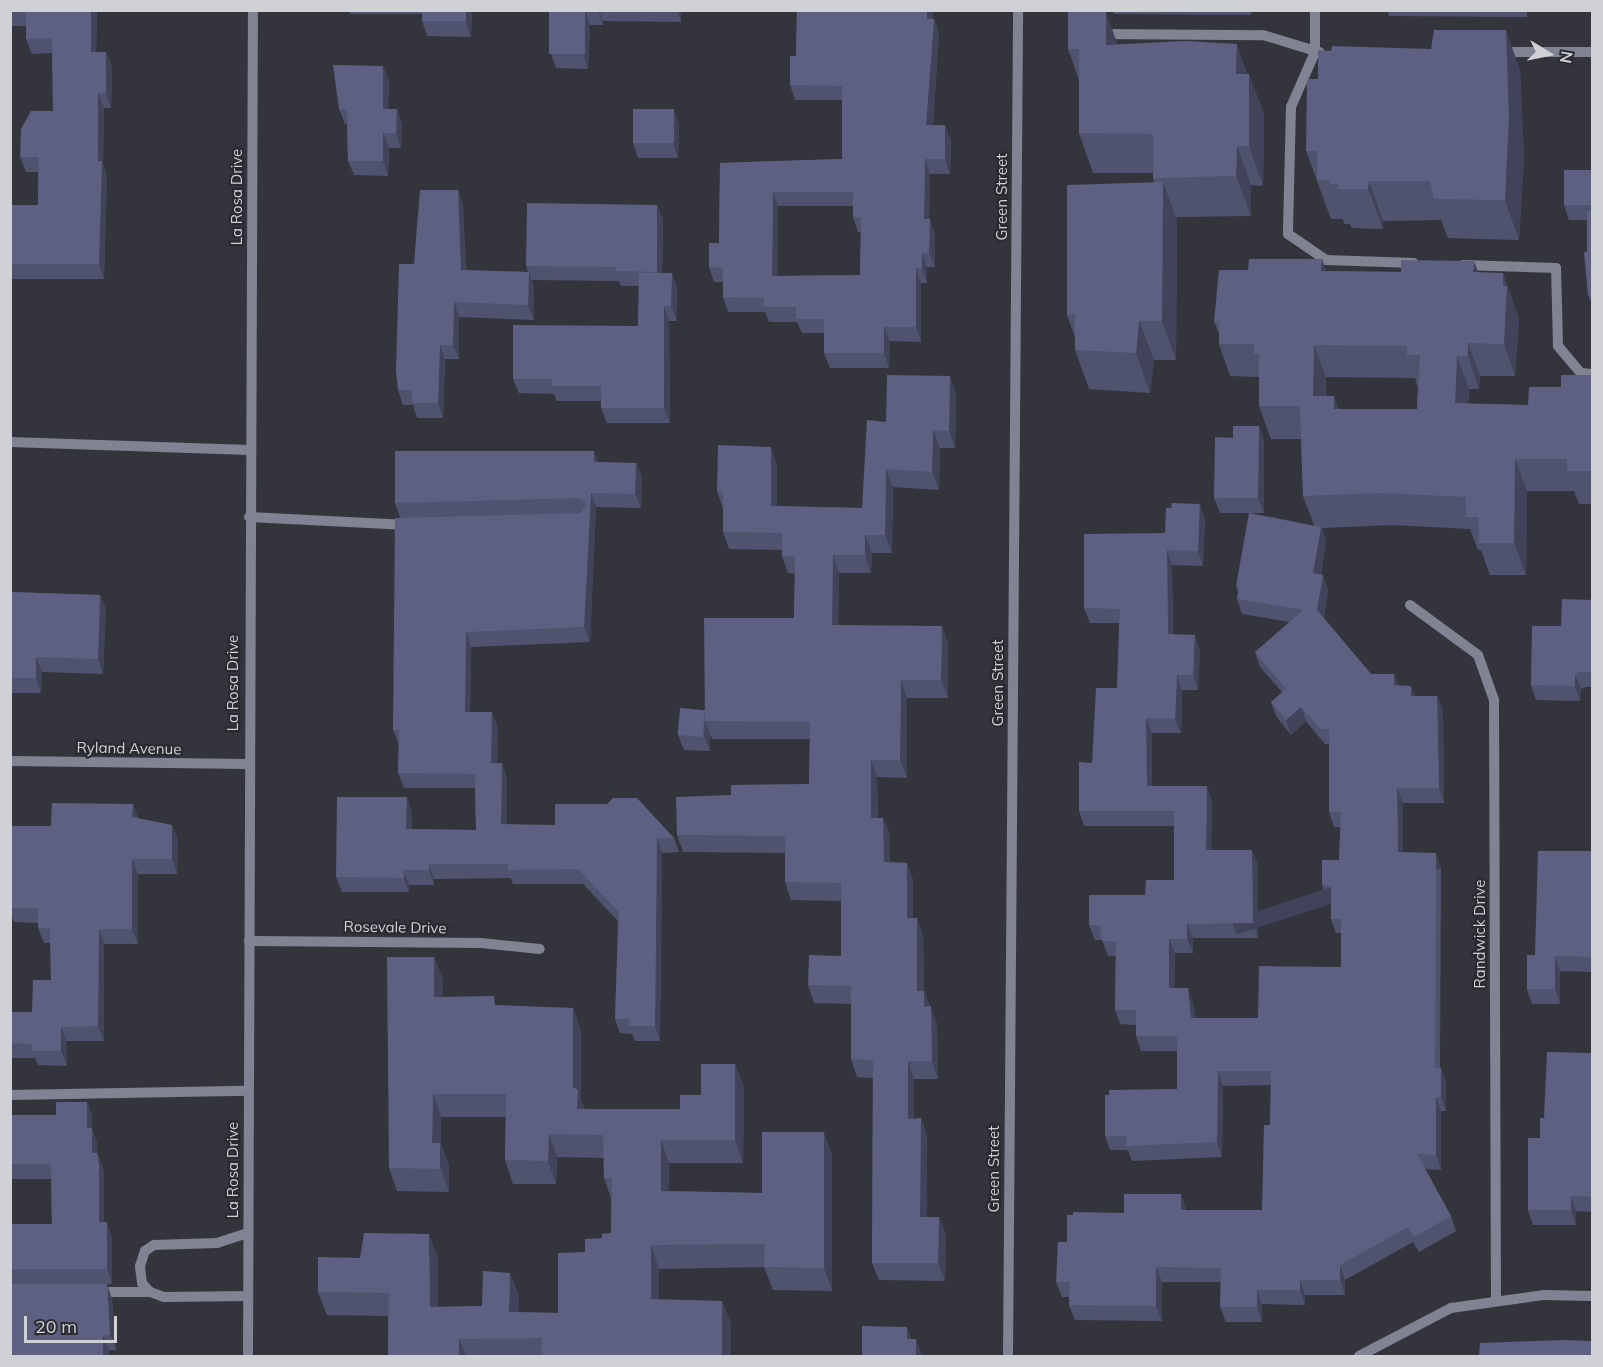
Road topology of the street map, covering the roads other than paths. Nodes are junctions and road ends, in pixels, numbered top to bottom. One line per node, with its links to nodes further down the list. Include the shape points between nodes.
1 (254, 10): 12 (street, La Rosa Drive)
2 (1018, 10): 29 (street, Green Street)
3 (1315, 10): 5 (street)
4 (1091, 34): 5 (street, via 1263,34)
5 (1321, 52): 8 (street, via 1291,107 1288,234 1326,260)
6 (1488, 52): 7 (street)
7 (1593, 52)
8 (1430, 264)
9 (1452, 265): 10 (street, via 1556,268 1558,346 1581,373)
10 (1593, 374)
11 (10, 442): 12 (street)
12 (250, 450): 13 (street, La Rosa Drive)
13 (249, 517): 14 (street); 17 (street, La Rosa Drive)
14 (420, 525)
15 (1410, 605): 27 (street, Randwick Drive, via 1478,655 1494,700)
16 (10, 762): 17 (street, Ryland Avenue)
17 (248, 764): 18 (street, La Rosa Drive)
18 (249, 941): 19 (street, Rosevale Drive, via 481,943); 20 (street, La Rosa Drive)
19 (540, 949)
20 (248, 1091): 21 (street); 22 (street, La Rosa Drive)
21 (10, 1095)
22 (248, 1233): 24 (street, via 217,1243 154,1245 145,1251 140,1266 142,1283); 25 (street, La Rosa Drive)
23 (80, 1291): 24 (street)
24 (150, 1292): 25 (street, via 164,1297)
25 (248, 1296): 28 (street, La Rosa Drive)
26 (1593, 1296): 27 (street, via 1544,1295)
27 (1496, 1300): 30 (street, via 1451,1308)
28 (248, 1356)
29 (1008, 1356)
30 (1359, 1356)

